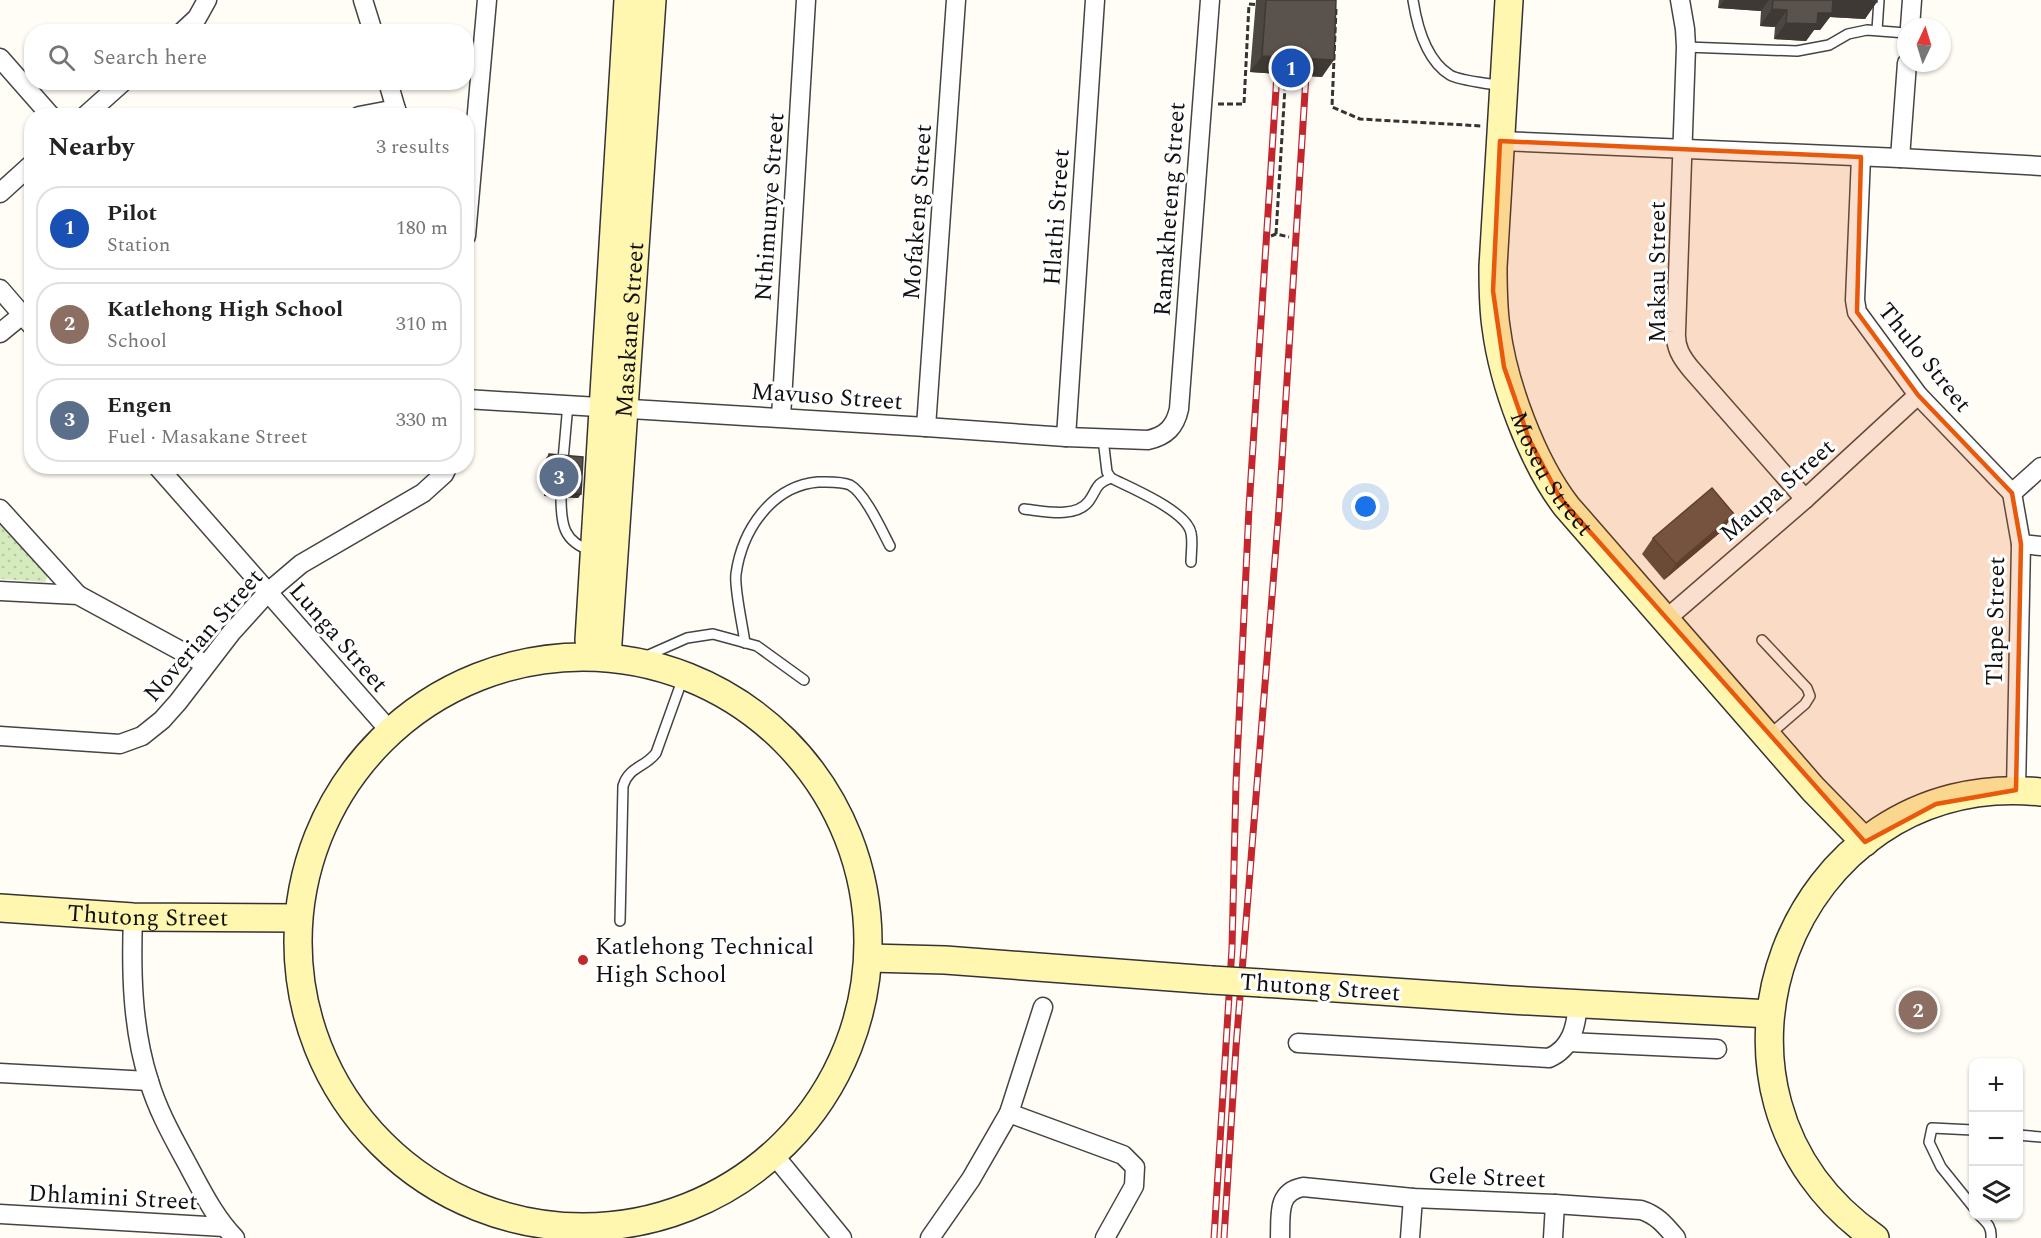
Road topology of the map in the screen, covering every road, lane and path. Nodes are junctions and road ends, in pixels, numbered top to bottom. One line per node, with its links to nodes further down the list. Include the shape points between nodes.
1 (207, 0): 18 (street)
2 (363, 0): 19 (street)
3 (487, 0): 36 (street)
4 (628, 0): 53 (street, Masakane Street)
5 (652, 0): 53 (street, Masakane Street)
6 (806, 0): 54 (street, Nthimunye Street)
7 (956, 0): 56 (street, Mofakeng Street)
8 (1095, 0): 57 (street, Hlathi Street)
9 (1210, 0): 31 (street, Ramakheteng Street)
10 (1413, 0): 27 (lane, via 1432,58 1451,76)
11 (1509, 0): 27 (street, Moseu Street)
12 (1680, 0): 22 (street, Makau Street)
13 (1879, 0): 20 (lane)
14 (1912, 0): 17 (street)
15 (1269, 5): 31 (path, bridge, via 1249,4 1244,104)
16 (1336, 9): 35 (path, via 1332,107 1360,119)
17 (1911, 18)
18 (191, 24)
19 (370, 24)
20 (1877, 30): 21 (lane); 22 (lane, via 1848,34 1828,45 1797,51)
21 (1897, 32)
22 (1686, 47): 37 (street, Makau Street)
23 (0, 58): 26 (street)
24 (1286, 63): 43 (path)
25 (1906, 72): 39 (street)
26 (24, 85)
27 (1503, 86): 35 (street, Moseu Street)
28 (28, 90): 32 (street)
29 (114, 90): 33 (street)
30 (390, 90): 34 (street)
31 (1202, 103): 55 (street, Ramakheteng Street)
32 (44, 108)
33 (94, 108)
34 (396, 108)
35 (1501, 134): 37 (street); 77 (street, Moseu Street, via 1494,305 1499,346 1511,390 1539,462 1560,498)
36 (474, 146)
37 (1683, 148): 38 (street); 66 (street, Makau Street, via 1678,351)
38 (1861, 157): 39 (street); 50 (street, Thulo Street, via 1856,306 1862,321)
39 (1900, 158): 40 (street)
40 (2041, 166)
41 (24, 171): 42 (street)
42 (0, 193)
43 (1276, 234): 44 (path); 45 (path)
44 (1271, 236)
45 (1289, 237)
46 (0, 289): 47 (street)
47 (24, 317)
48 (24, 322): 49 (street)
49 (0, 333)
50 (1918, 396): 64 (street, Thulo Street); 66 (street, Maupa Street)
51 (474, 399): 52 (street, Mavuso Street)
52 (568, 404): 53 (street, Mavuso Street); 59 (lane)
53 (614, 407): 54 (street, Mavuso Street); 72 (street, Masakane Street); 80 (street, Masakane Street)
54 (781, 417): 56 (street, Mavuso Street)
55 (1176, 421): 58 (street, Mavuso Street, via 1159,438)
56 (926, 427): 57 (street, Mavuso Street)
57 (1066, 437): 58 (street, Mavuso Street)
58 (1103, 439): 63 (lane)
59 (563, 460)
60 (2041, 467): 64 (street)
61 (164, 474): 75 (street, Lunga Street)
62 (444, 474): 75 (street, Noverian Street, via 423,493 302,564)
63 (1111, 478): 68 (lane, via 1100,482 1080,509); 73 (lane, via 1178,514 1191,533)
64 (2012, 493): 69 (street, Tlape Street)
65 (561, 497): 72 (lane, via 561,516 571,541)
66 (1805, 499): 77 (street, Maupa Street)
67 (0, 509): 76 (street)
68 (1024, 509)
69 (2020, 544): 71 (street); 88 (street, Tlape Street)
70 (890, 546): 79 (lane, via 865,500 850,485 829,481 805,483 781,495 755,520 735,577)
71 (2041, 546)
72 (594, 552): 80 (street, Masakane Street)
73 (1191, 562)
74 (0, 591): 76 (street)
75 (268, 592): 82 (street, Noverian Street); 85 (street, Lunga Street)
76 (78, 596): 82 (street)
77 (1665, 620): 87 (street, Moseu Street)
78 (1762, 640): 87 (lane, via 1810,696)
79 (745, 643): 81 (lane, via 713,634 687,638); 84 (lane, via 757,646)
80 (597, 657): 81 (street); 85 (street, via 544,659 502,668 462,683)
81 (635, 661): 83 (street)
82 (205, 664): 86 (street, Noverian Street, via 162,720 142,736 120,744)
83 (684, 675): 93 (lane, via 656,753 631,771 623,786); 94 (street, via 731,697 773,728 814,774 837,808 857,856 868,906)
84 (804, 680)
85 (390, 731): 92 (street, via 354,771 326,816 307,865)
86 (0, 736)
87 (1767, 736): 89 (street, Moseu Street)
88 (2029, 791): 89 (street, via 1976,794 1936,804 1899,820)
89 (1865, 842): 97 (street, via 1833,871 1799,918 1782,957)
90 (0, 908): 91 (street, Thutong Street)
91 (133, 917): 92 (street, Thutong Street); 102 (street, via 131,966)
92 (298, 918): 113 (street, via 298,963 305,1008 319,1052 340,1092 400,1161 438,1187 479,1207)
93 (620, 921)
94 (870, 958): 95 (street, Thutong Street, bridge); 107 (street, via 864,1002 846,1056 805,1123)
95 (1578, 1004): 97 (street, Thutong Street); 98 (street)
96 (1043, 1007): 103 (street)
97 (1770, 1014): 124 (street, via 1771,1071 1791,1137 1821,1187 1844,1213)
98 (1568, 1042): 99 (street, via 1557,1055 1539,1059); 100 (street)
99 (1298, 1043)
100 (1717, 1049)
101 (0, 1073): 102 (street)
102 (148, 1081): 114 (street, via 169,1131)
103 (1009, 1113): 118 (street, via 971,1179); 119 (street, via 1123,1155 1135,1167 1134,1186)
104 (1969, 1130): 109 (lane, via 1932,1128 1929,1142 1941,1167)
105 (2023, 1135): 106 (lane)
106 (2041, 1137)
107 (774, 1155): 115 (street, via 737,1183 696,1204); 117 (street)
108 (1413, 1198): 110 (street, Gele Street); 120 (street, Gele Street, via 1292,1189 1282,1206); 121 (street)
109 (1969, 1202)
110 (1555, 1204): 122 (street); 123 (street, Gele Street, via 1641,1210 1662,1221)
111 (0, 1214): 114 (street, Dhlamini Street)
112 (1985, 1220): 125 (lane, via 1992,1231)
113 (523, 1221): 115 (street); 116 (street, via 537,1224)
114 (230, 1232)
115 (595, 1232)
116 (547, 1238)
117 (842, 1238)
118 (930, 1238)
119 (1105, 1238)
120 (1280, 1238)
121 (1410, 1238)
122 (1553, 1238)
123 (1676, 1238)
124 (1875, 1238)
125 (1991, 1238)

